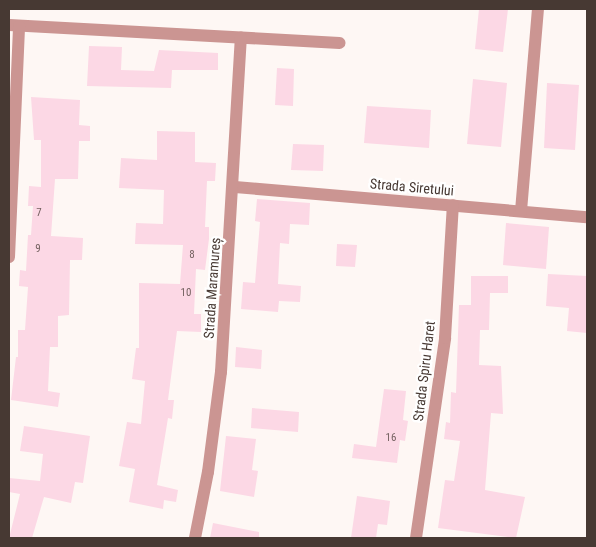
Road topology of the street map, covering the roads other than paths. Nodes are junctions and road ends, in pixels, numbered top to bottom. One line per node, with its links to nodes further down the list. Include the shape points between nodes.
1 (538, 9): 7 (street)
2 (14, 26): 3 (street); 9 (street)
3 (241, 38): 4 (street); 5 (street, Strada Maramureș)
4 (340, 43)
5 (235, 188): 6 (street, Strada Siretului); 10 (street, Strada Maramureș, via 221,372 208,472)
6 (453, 205): 7 (street, Strada Siretului); 11 (street, Strada Spiru Haret, via 444,338)
7 (521, 210): 8 (street, Strada Siretului)
8 (587, 217)
9 (9, 257)
10 (195, 538)
11 (416, 538)

